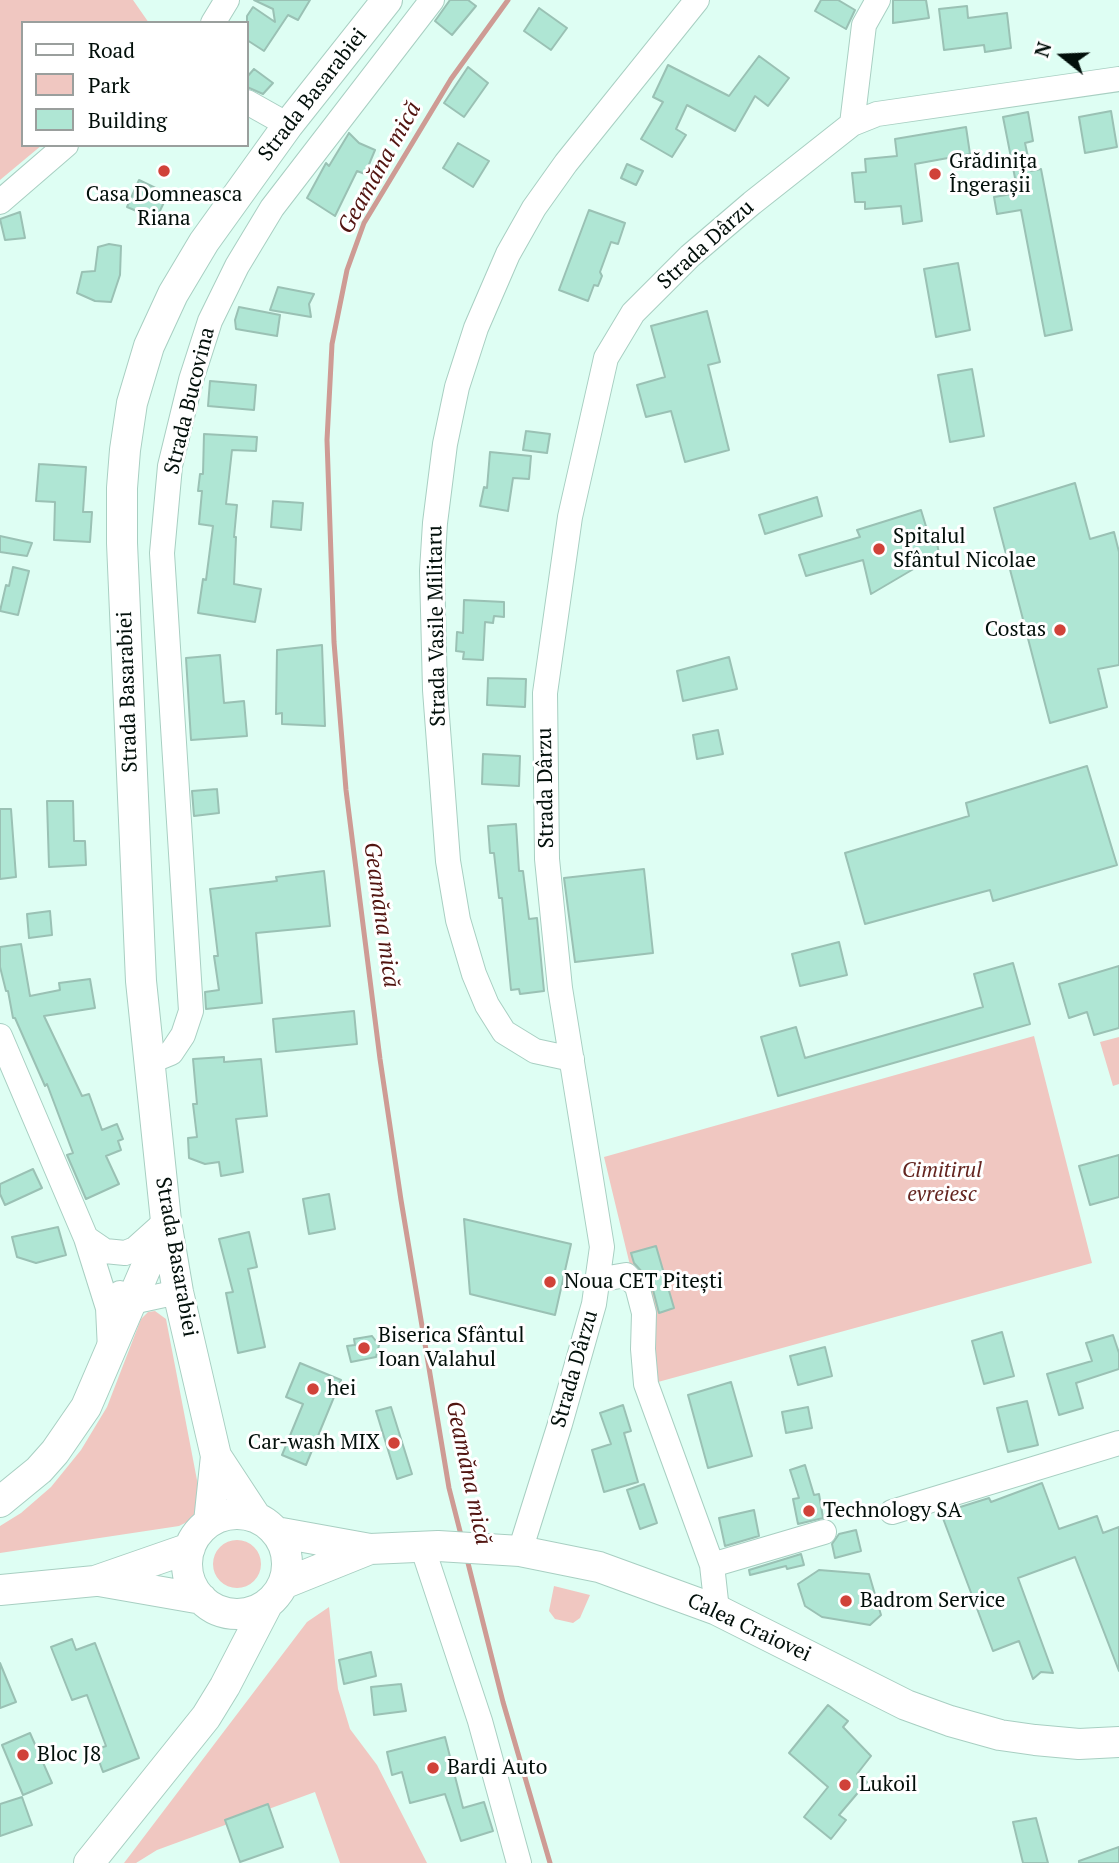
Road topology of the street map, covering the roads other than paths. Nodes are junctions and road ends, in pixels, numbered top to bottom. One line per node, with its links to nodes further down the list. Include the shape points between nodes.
1 (227, 0): 6 (street)
2 (387, 0): 7 (main road, Strada Basarabiei)
3 (432, 0): 8 (street, Strada Bucovina)
4 (697, 0): 16 (street, Strada Vasile Militaru, via 566,163 508,254 457,387 435,523 435,690 448,861 458,920 474,974 504,1032 536,1051)
5 (878, 0): 11 (street, via 864,25)
6 (214, 21)
7 (363, 30): 8 (street); 12 (main road, Strada Basarabiei)
8 (391, 52): 17 (street, Strada Bucovina, via 272,208 237,266 210,321 170,466 162,553 191,1011 171,1053)
9 (1119, 79): 11 (street, Strada Dârzu, via 877,114)
10 (248, 103): 12 (street)
11 (852, 124): 16 (street, Strada Dârzu, via 690,256 633,313 606,358 570,517 545,693 547,859)
12 (288, 125): 17 (main road, Strada Basarabiei, via 204,242 173,294 149,346 132,403 125,450 123,571 141,981)
13 (64, 147): 14 (street)
14 (0, 202)
15 (0, 1036): 19 (street)
16 (572, 1059): 20 (street, Strada Dârzu, via 602,1247)
17 (149, 1062): 18 (main road, Strada Basarabiei)
18 (166, 1221): 19 (street, via 125,1253 105,1251); 22 (main road, Strada Basarabiei); 23 (main road)
19 (86, 1238): 21 (street)
20 (597, 1280): 35 (street, Strada Dârzu, via 560,1424); 36 (street, via 626,1275 637,1286 644,1313 646,1384)
21 (101, 1282): 23 (street); 24 (street, via 109,1317)
22 (178, 1292): 23 (street); 26 (main road, Strada Basarabiei)
23 (131, 1299): 24 (main road)
24 (110, 1354): 27 (main road, via 71,1430 39,1470)
25 (1119, 1443): 28 (street)
26 (216, 1456): 29 (main road); 30 (main road)
27 (0, 1502)
28 (892, 1512)
29 (209, 1522): 30 (main road, via 240,1514); 33 (main road)
30 (266, 1525): 34 (main road); 39 (main road, via 283,1544 287,1557 287,1571)
31 (824, 1532): 36 (street)
32 (430, 1546): 34 (main road, Calea Craiovei); 35 (main road, Calea Craiovei); 45 (street)
33 (190, 1548): 37 (main road); 40 (main road, via 189,1575)
34 (370, 1549): 39 (main road)
35 (520, 1551): 41 (main road, Calea Craiovei, via 599,1567)
36 (712, 1565): 41 (street)
37 (95, 1581): 38 (main road); 40 (main road)
38 (0, 1590)
39 (276, 1594): 40 (main road, via 256,1610 243,1613 229,1613); 42 (main road)
40 (209, 1604): 42 (main road, via 223,1634)
41 (717, 1610): 43 (main road, Calea Craiovei, via 894,1699 950,1721 1035,1740)
42 (225, 1686): 44 (main road, via 192,1737)
43 (1119, 1742)
44 (89, 1863)
45 (519, 1863)

